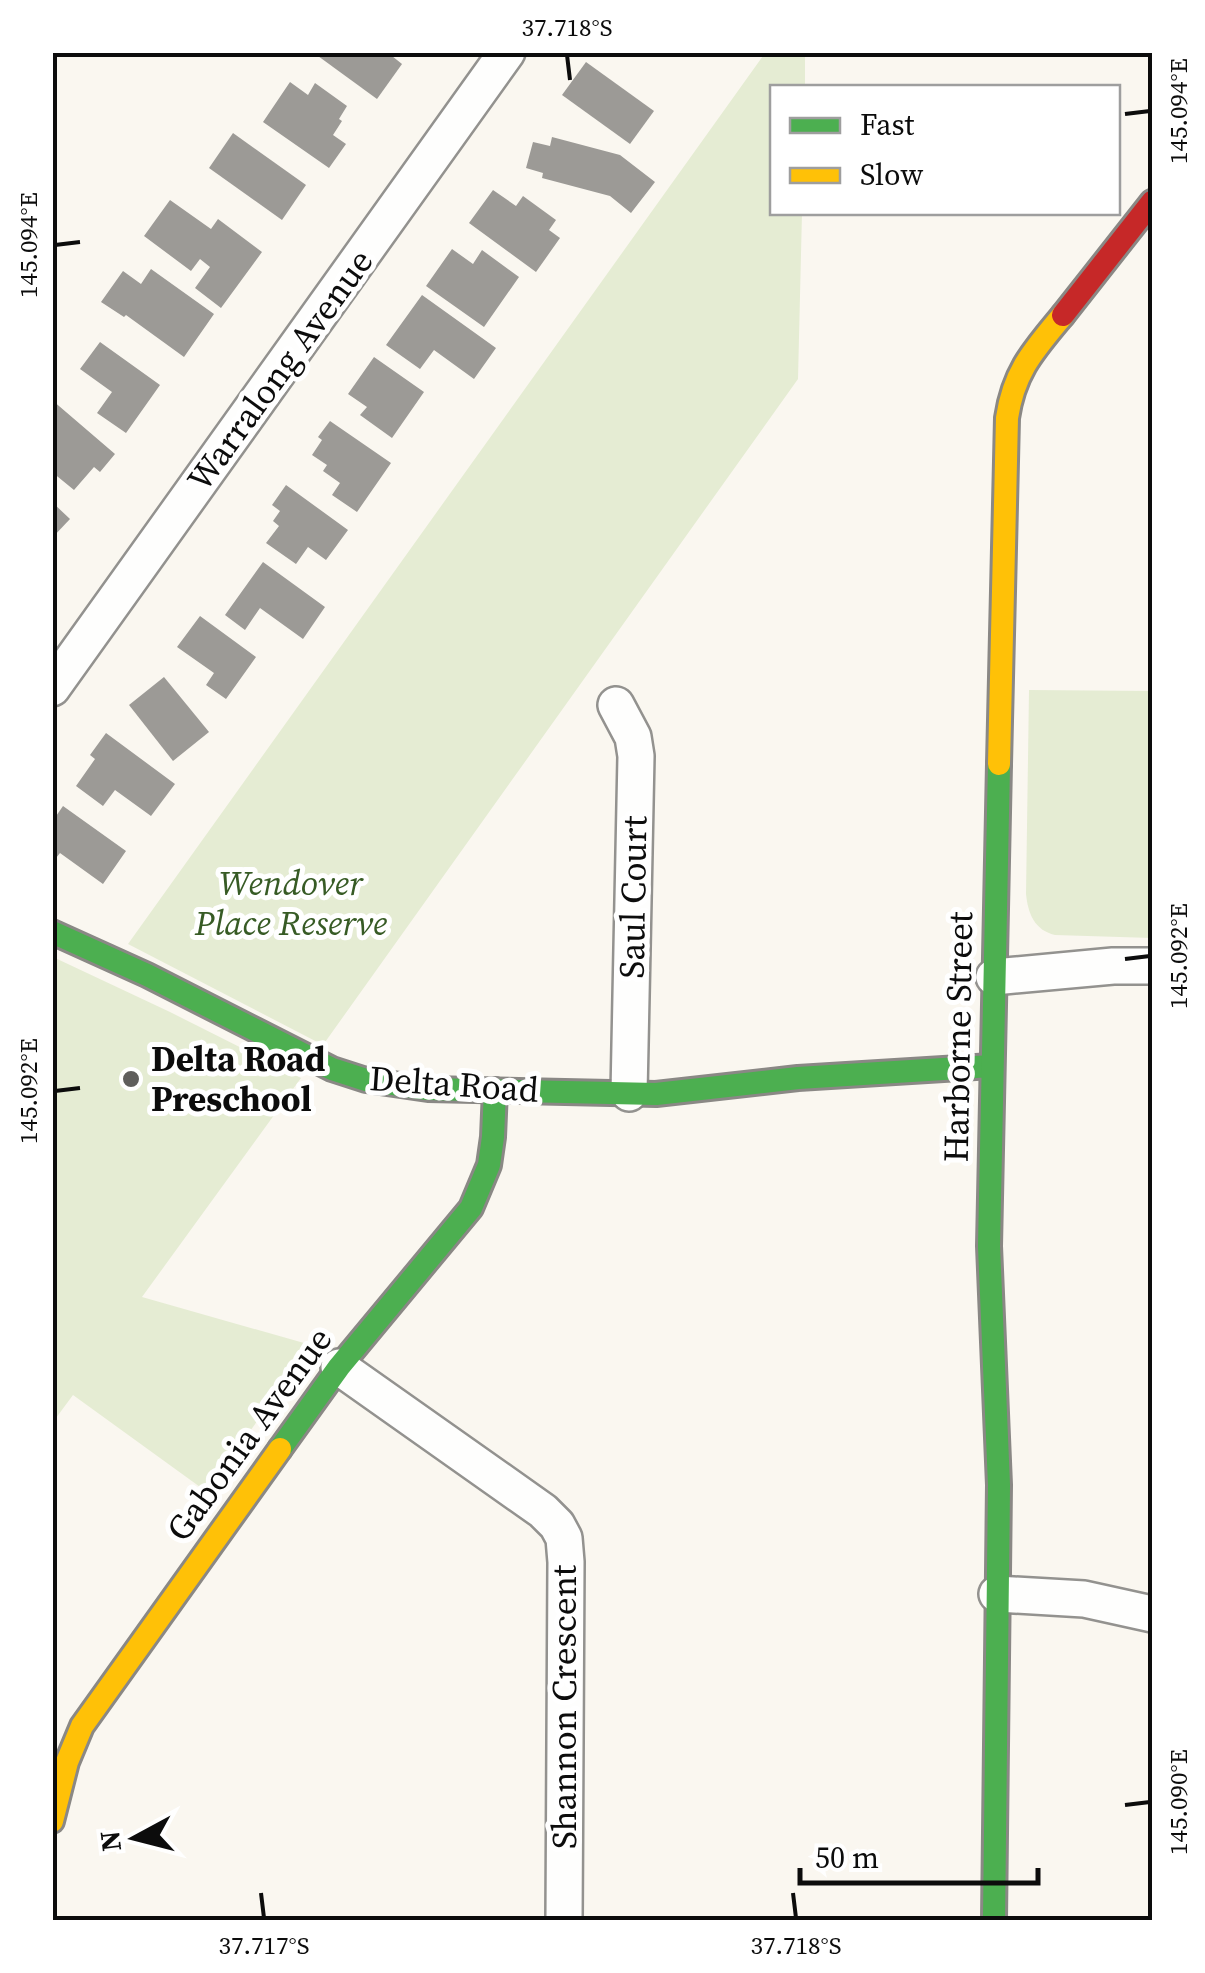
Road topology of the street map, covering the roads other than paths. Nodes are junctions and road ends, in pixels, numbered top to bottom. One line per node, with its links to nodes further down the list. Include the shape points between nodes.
1 (507, 52): 3 (street, Warralong Avenue)
2 (1152, 202): 6 (street, Harborne Street, via 1040,342 1008,402)
3 (52, 688)
4 (616, 705): 11 (street, Saul Court, via 636,756)
5 (52, 932): 10 (street, Delta Road, via 332,1069 395,1086)
6 (995, 963): 7 (street); 9 (street, Harborne Street)
7 (1152, 966)
8 (828, 1077): 9 (street, Delta Road); 11 (street, Delta Road)
9 (991, 1082): 13 (street, Harborne Street)
10 (495, 1090): 11 (street, Delta Road); 12 (street, Gabonia Avenue, via 483,1188)
11 (629, 1094)
12 (339, 1367): 15 (street, Gabonia Avenue, via 82,1726); 16 (street, Shannon Crescent, via 543,1511 564,1538)
13 (997, 1594): 14 (street, via 1084,1599); 17 (street, Harborne Street)
14 (1152, 1614)
15 (52, 1821)
16 (564, 1920)
17 (994, 1920)

